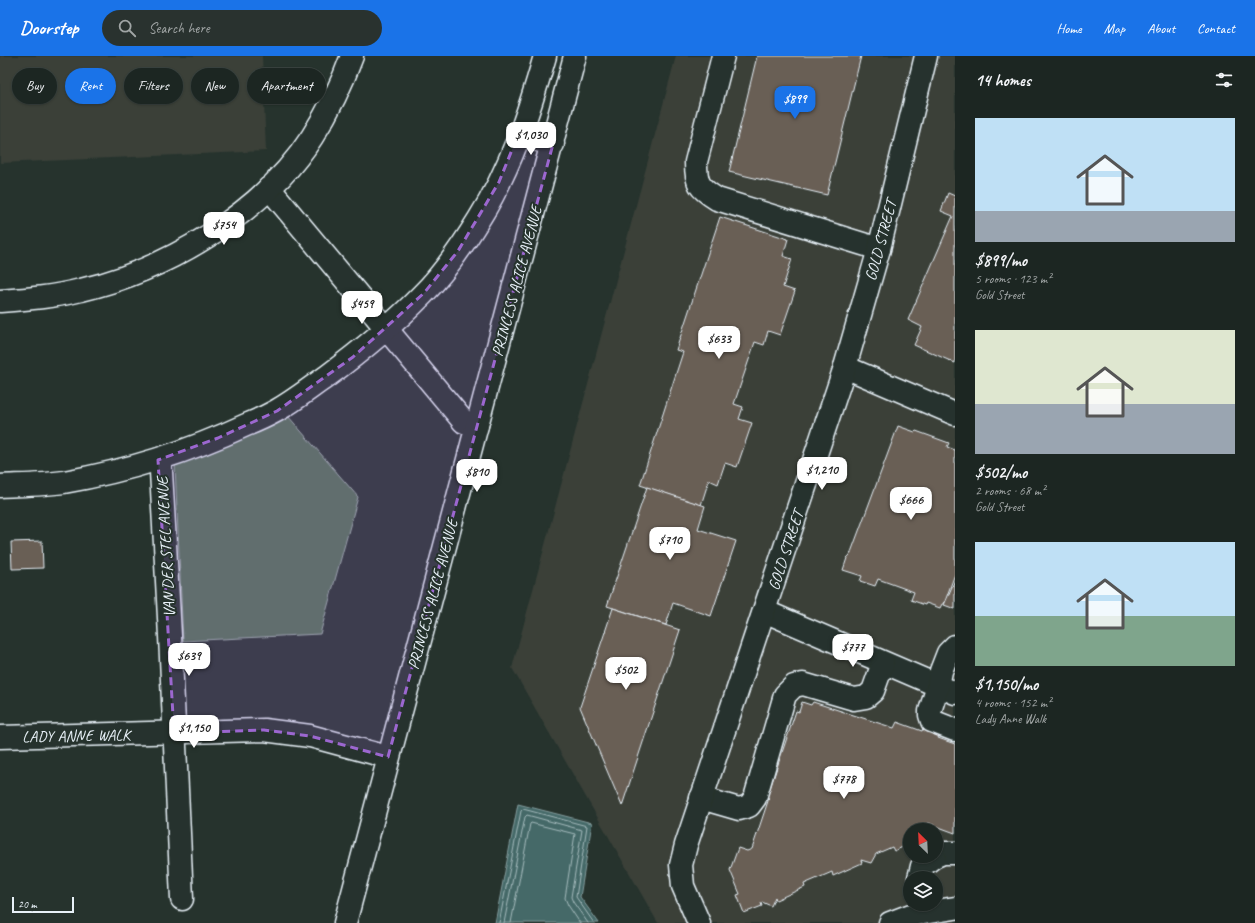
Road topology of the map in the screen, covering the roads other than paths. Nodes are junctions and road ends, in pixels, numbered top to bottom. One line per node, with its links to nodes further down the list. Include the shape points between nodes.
1 (352, 56): 8 (street, via 344,78 311,138)
2 (545, 56): 6 (street)
3 (575, 56): 7 (street, PRINCESS ALICE AVENUE)
4 (723, 56): 9 (street, via 696,162 696,178 704,192 717,200)
5 (926, 56): 9 (street, GOLD STREET)
6 (518, 135): 7 (street); 11 (street, via 499,182 480,218 458,251 424,293)
7 (553, 144): 14 (street, PRINCESS ALICE AVENUE)
8 (269, 188): 10 (street, via 217,231 170,258 135,274 75,292); 11 (street)
9 (879, 249): 12 (street, GOLD STREET)
10 (0, 301)
11 (387, 329): 14 (street, via 464,422); 15 (street, via 277,411 218,438)
12 (845, 367): 13 (street); 17 (street, GOLD STREET)
13 (955, 414)
14 (477, 425): 24 (street, PRINCESS ALICE AVENUE)
15 (158, 460): 16 (street, via 116,472 62,482); 22 (street, VAN DER STEL AVENUE, via 161,471)
16 (0, 486)
17 (764, 611): 19 (street); 25 (street, GOLD STREET)
18 (955, 646): 20 (street, via 948,653 941,671)
19 (883, 663): 20 (street); 25 (street, via 873,691 866,697 854,699 803,684 794,686 785,695 755,798 749,806 739,809)
20 (947, 690): 21 (street, via 930,711 931,719)
21 (955, 730)
22 (174, 733): 23 (street, LADY ANNE WALK); 24 (street, LADY ANNE WALK, via 264,730 310,736); 30 (street, VAN DER STEL AVENUE)
23 (0, 737)
24 (388, 757): 34 (street, PRINCESS ALICE AVENUE)
25 (701, 798): 35 (street, GOLD STREET, via 681,865 683,886)
26 (943, 853): 27 (street)
27 (955, 853)
28 (926, 863): 29 (street)
29 (921, 871)
30 (182, 899)
31 (943, 908): 32 (street)
32 (955, 908)
33 (918, 911): 36 (street)
34 (345, 923)
35 (699, 923)
36 (890, 923)

